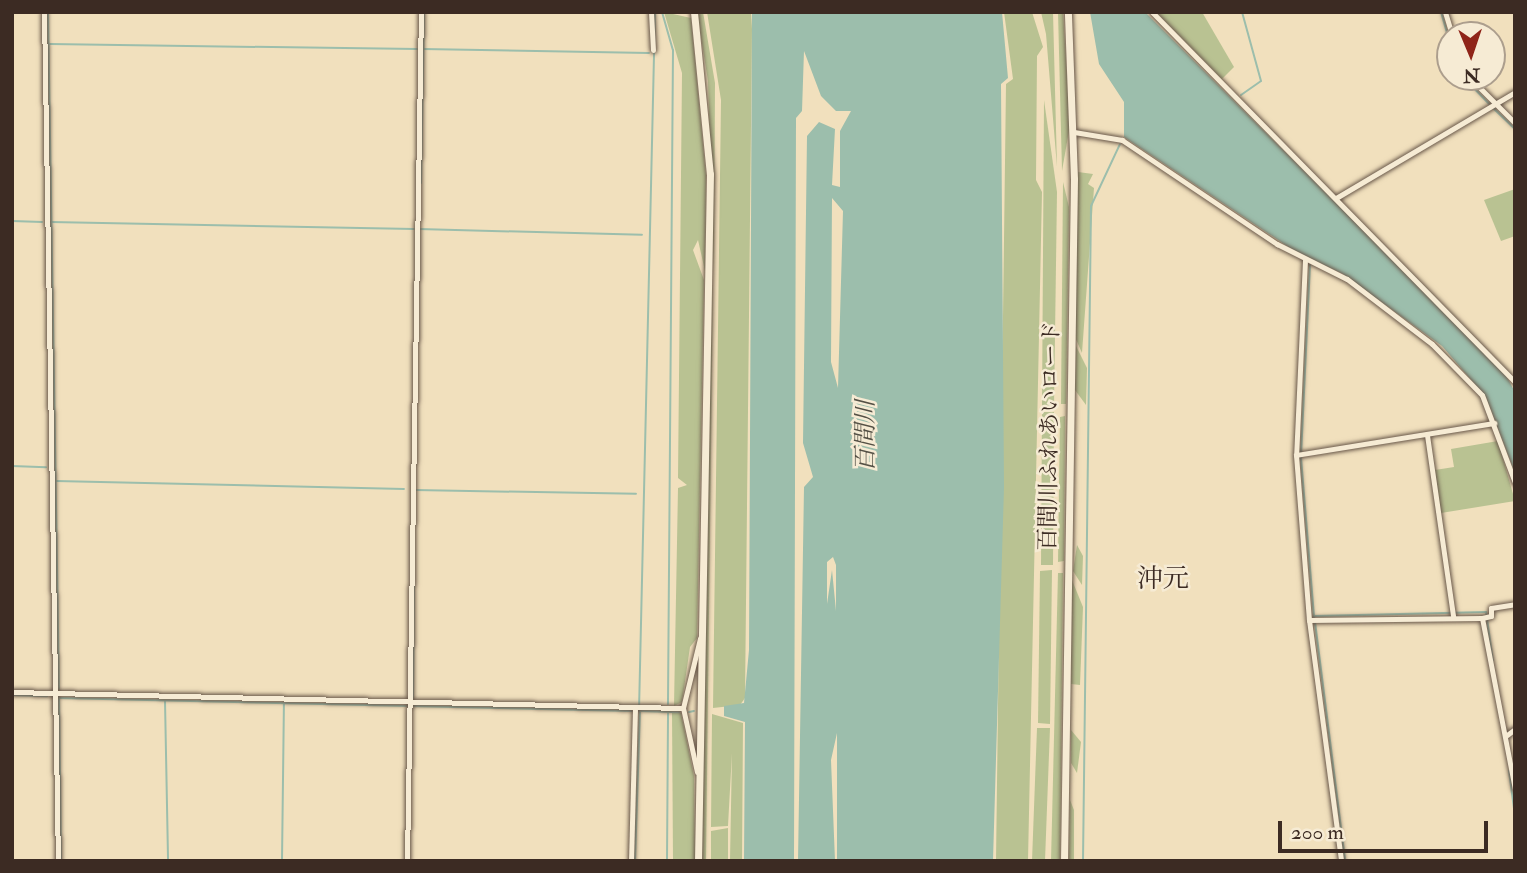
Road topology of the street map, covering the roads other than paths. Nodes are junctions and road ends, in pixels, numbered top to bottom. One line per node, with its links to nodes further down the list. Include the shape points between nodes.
1 (44, 12): 26 (street)
2 (421, 12): 27 (street)
3 (651, 12): 7 (street)
4 (694, 12): 24 (street, via 710,174)
5 (1068, 12): 12 (street, 百間川ふれあいロード)
6 (1152, 12): 13 (street)
7 (653, 50)
8 (1481, 91): 10 (street)
9 (1515, 92): 10 (street)
10 (1493, 105): 11 (street); 13 (street)
11 (1515, 122)
12 (1074, 132): 14 (street, via 1122,140); 38 (street, 百間川ふれあいロード)
13 (1336, 198): 15 (street)
14 (1305, 260): 16 (street, via 1347,279 1432,344 1482,395); 18 (street)
15 (1515, 382)
16 (1494, 423): 17 (street); 19 (street)
17 (1427, 435): 18 (street); 21 (street)
18 (1300, 455): 23 (street)
19 (1515, 483)
20 (1515, 604): 22 (street, via 1491,608)
21 (1453, 614): 22 (street); 23 (street)
22 (1485, 617): 31 (street, via 1500,733)
23 (1313, 619): 39 (street)
24 (700, 638): 28 (street); 32 (street)
25 (12, 692): 26 (street)
26 (54, 693): 27 (street); 34 (street)
27 (409, 704): 29 (street); 35 (street)
28 (682, 708): 29 (street); 32 (street)
29 (637, 709): 36 (street)
30 (1515, 729): 31 (street)
31 (1507, 736): 33 (street)
32 (697, 772): 37 (street)
33 (1515, 789)
34 (58, 861)
35 (407, 861)
36 (631, 861)
37 (698, 861)
38 (1064, 861)
39 (1342, 861)

